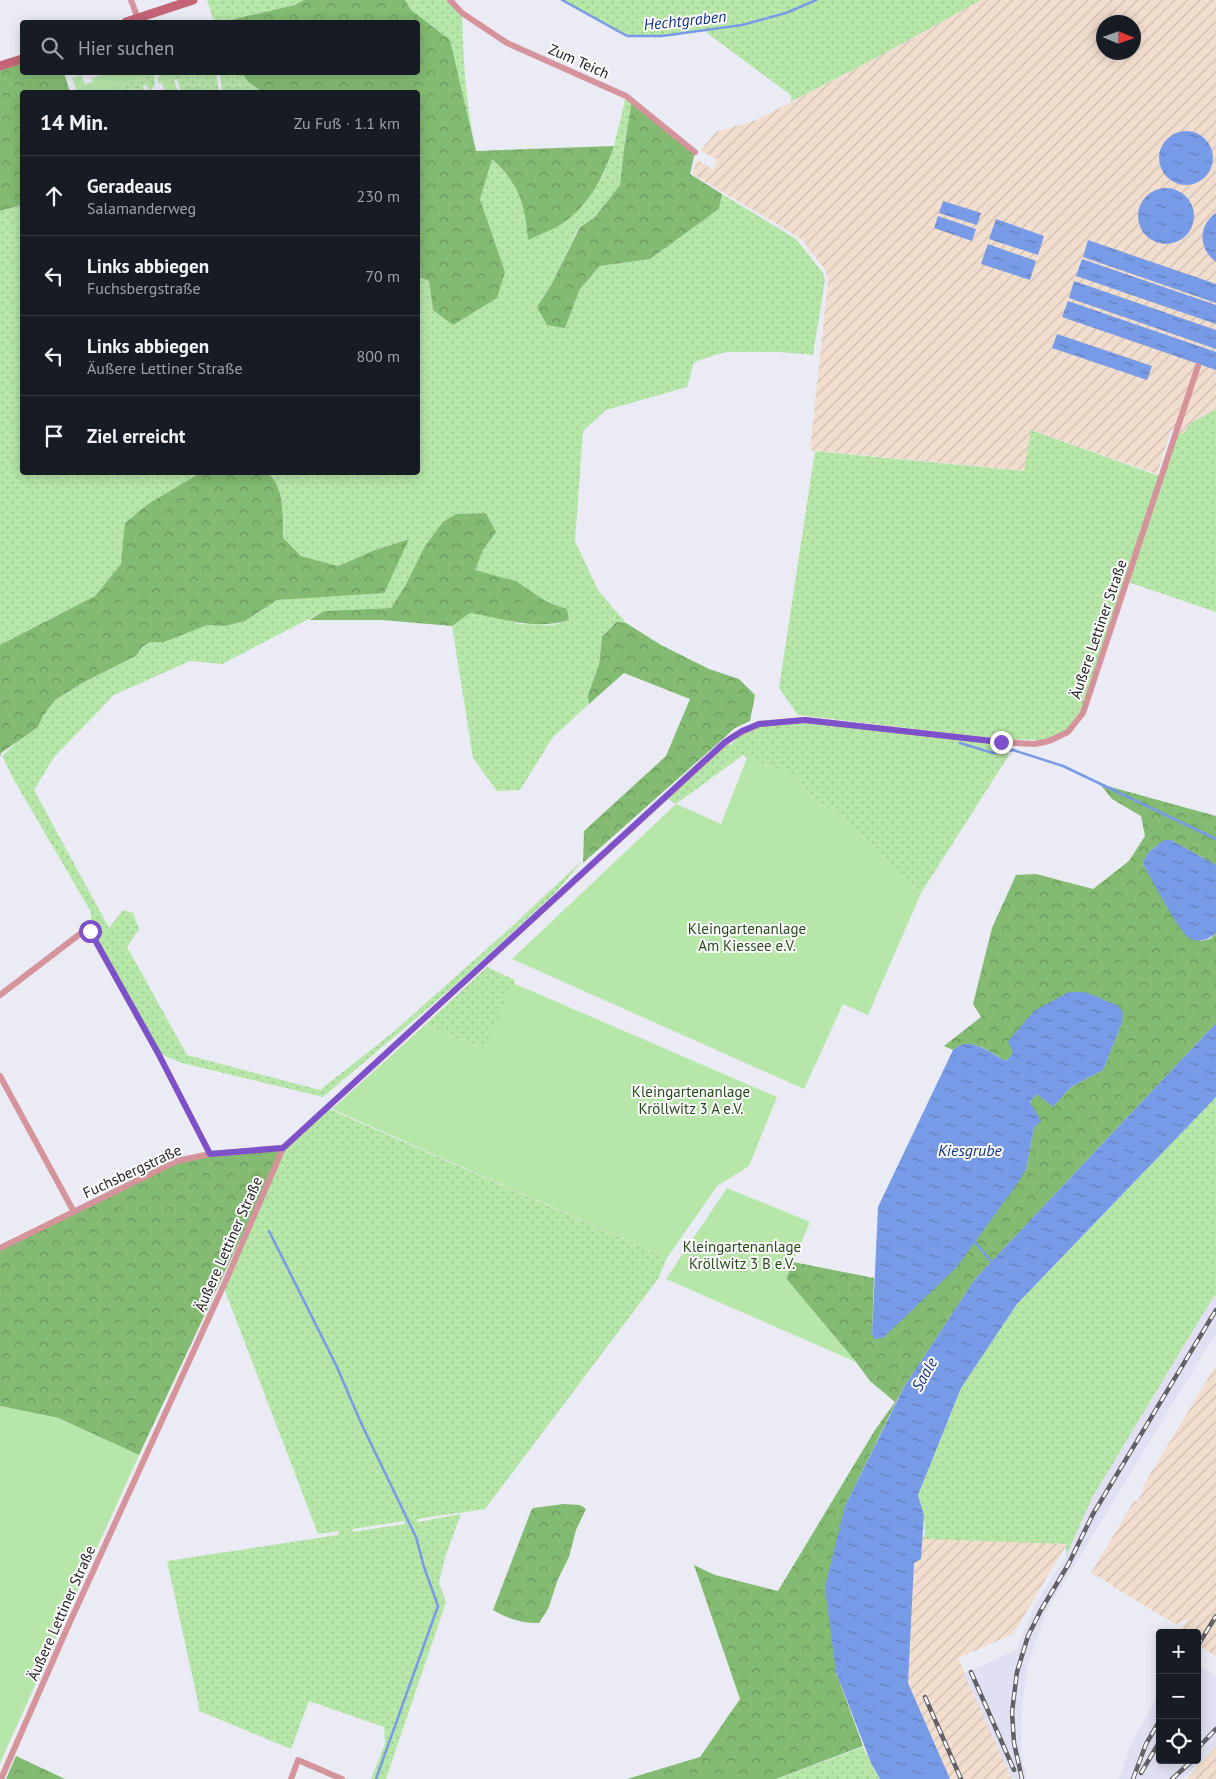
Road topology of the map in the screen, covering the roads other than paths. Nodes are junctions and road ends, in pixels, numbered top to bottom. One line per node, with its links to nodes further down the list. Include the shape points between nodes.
1 (131, 0): 4 (street)
2 (193, 0): 4 (street)
3 (450, 0): 8 (street, Zum Teich, via 462,13 507,43 626,96)
4 (138, 18): 5 (street)
5 (132, 20)
6 (20, 59): 7 (street)
7 (0, 66)
8 (695, 152)
9 (1198, 366): 12 (street, Äußere Lettiner Straße, via 1083,713 1068,732 1049,742 1035,744 805,720 759,724 742,731 725,742)
10 (0, 995): 13 (street, via 85,930 90,931)
11 (0, 1076): 14 (street)
12 (283, 1148): 13 (street, Fuchsbergstraße); 16 (street, Äußere Lettiner Straße)
13 (210, 1154): 14 (street, Fuchsbergstraße, via 177,1161)
14 (74, 1212): 15 (street, Fuchsbergstraße)
15 (0, 1248)
16 (1, 1779)
17 (291, 1779): 18 (street, via 298,1760)
18 (342, 1779)

